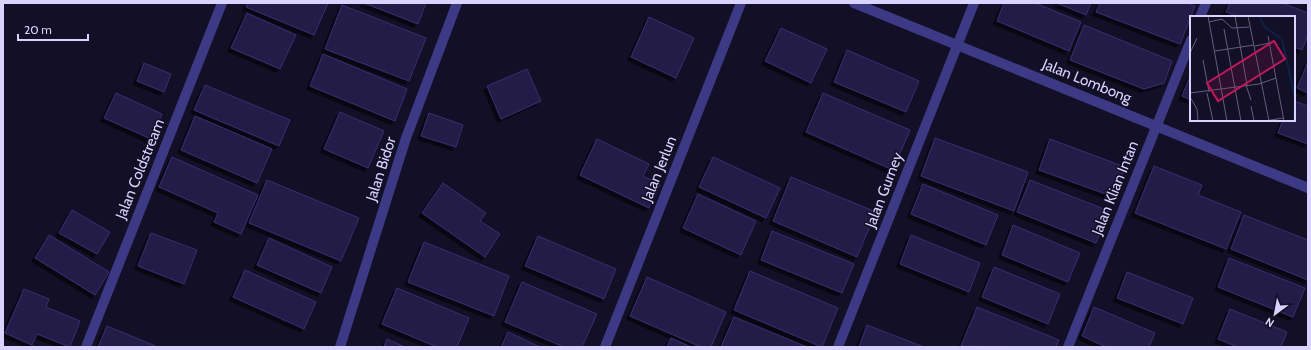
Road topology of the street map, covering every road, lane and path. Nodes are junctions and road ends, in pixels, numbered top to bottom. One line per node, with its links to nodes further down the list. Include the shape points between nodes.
1 (222, 3): 12 (street, Jalan Coldstream)
2 (457, 3): 13 (street, Jalan Bidor, via 406,138)
3 (741, 3): 14 (street, Jalan Jerlun)
4 (854, 3): 9 (street, Jalan Lombong)
5 (974, 3): 9 (street, Jalan Gurney)
6 (1206, 3): 7 (street)
7 (1200, 16)
8 (1190, 42): 10 (street, Jalan Klian Intan)
9 (957, 44): 10 (street, Jalan Lombong); 15 (street, Jalan Gurney)
10 (1156, 125): 11 (street, Jalan Lombong); 16 (street, Jalan Klian Intan)
11 (1308, 188)
12 (86, 347)
13 (340, 347)
14 (605, 347)
15 (838, 347)
16 (1068, 347)

